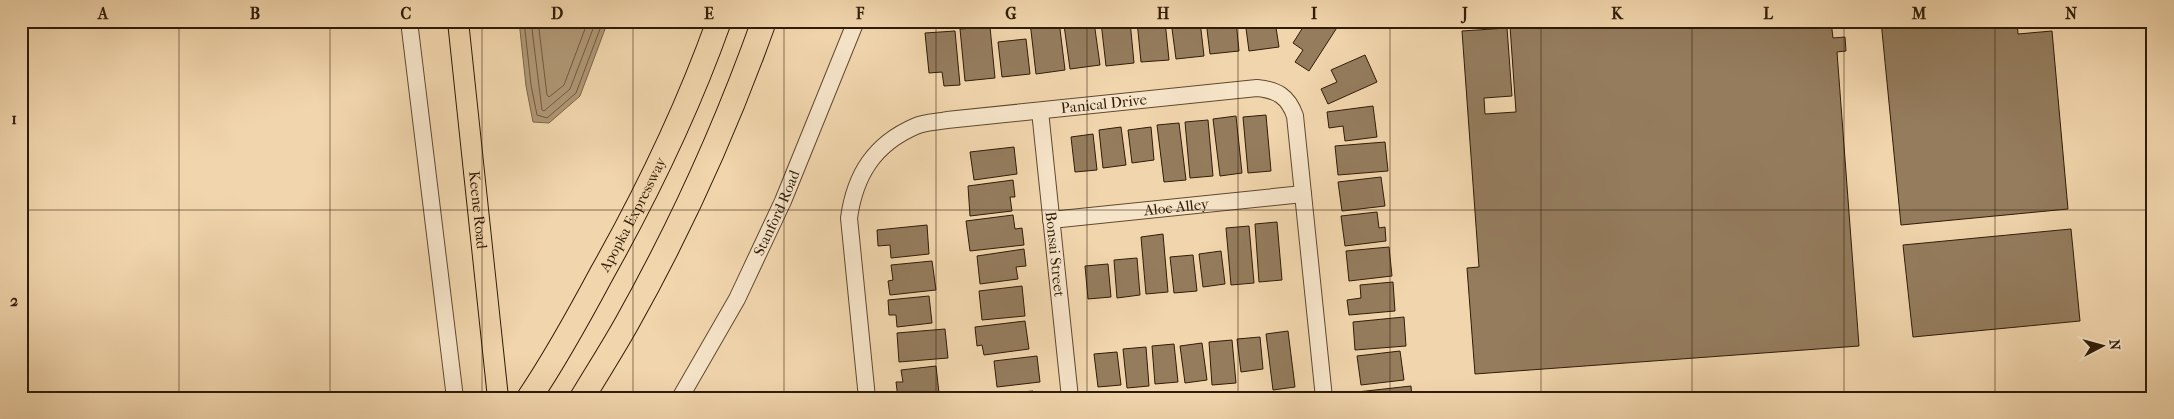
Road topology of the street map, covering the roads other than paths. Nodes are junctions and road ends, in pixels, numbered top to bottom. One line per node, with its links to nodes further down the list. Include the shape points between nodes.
1 (409, 21): 10 (street)
2 (458, 21): 11 (main road, Keene Road)
3 (719, 21): 9 (highway, Apopka Expressway, via 666,147 621,240 574,326)
4 (764, 21): 12 (highway, via 716,143 674,232 628,323)
5 (856, 21): 13 (street, Stanford Road, via 783,201 741,290)
6 (1040, 111): 7 (street, Panical Drive, via 1272,89 1291,104 1295,116); 8 (street, Bonsai Street); 14 (street, Panical Drive, via 917,125 877,152 862,172 852,196 849,228)
7 (1303, 194): 8 (street, Aloe Alley); 16 (street, Panical Drive)
8 (1051, 220): 15 (street, Bonsai Street)
9 (532, 393)
10 (455, 398)
11 (498, 398)
12 (582, 398)
13 (680, 398)
14 (867, 398)
15 (1070, 398)
16 (1324, 398)

